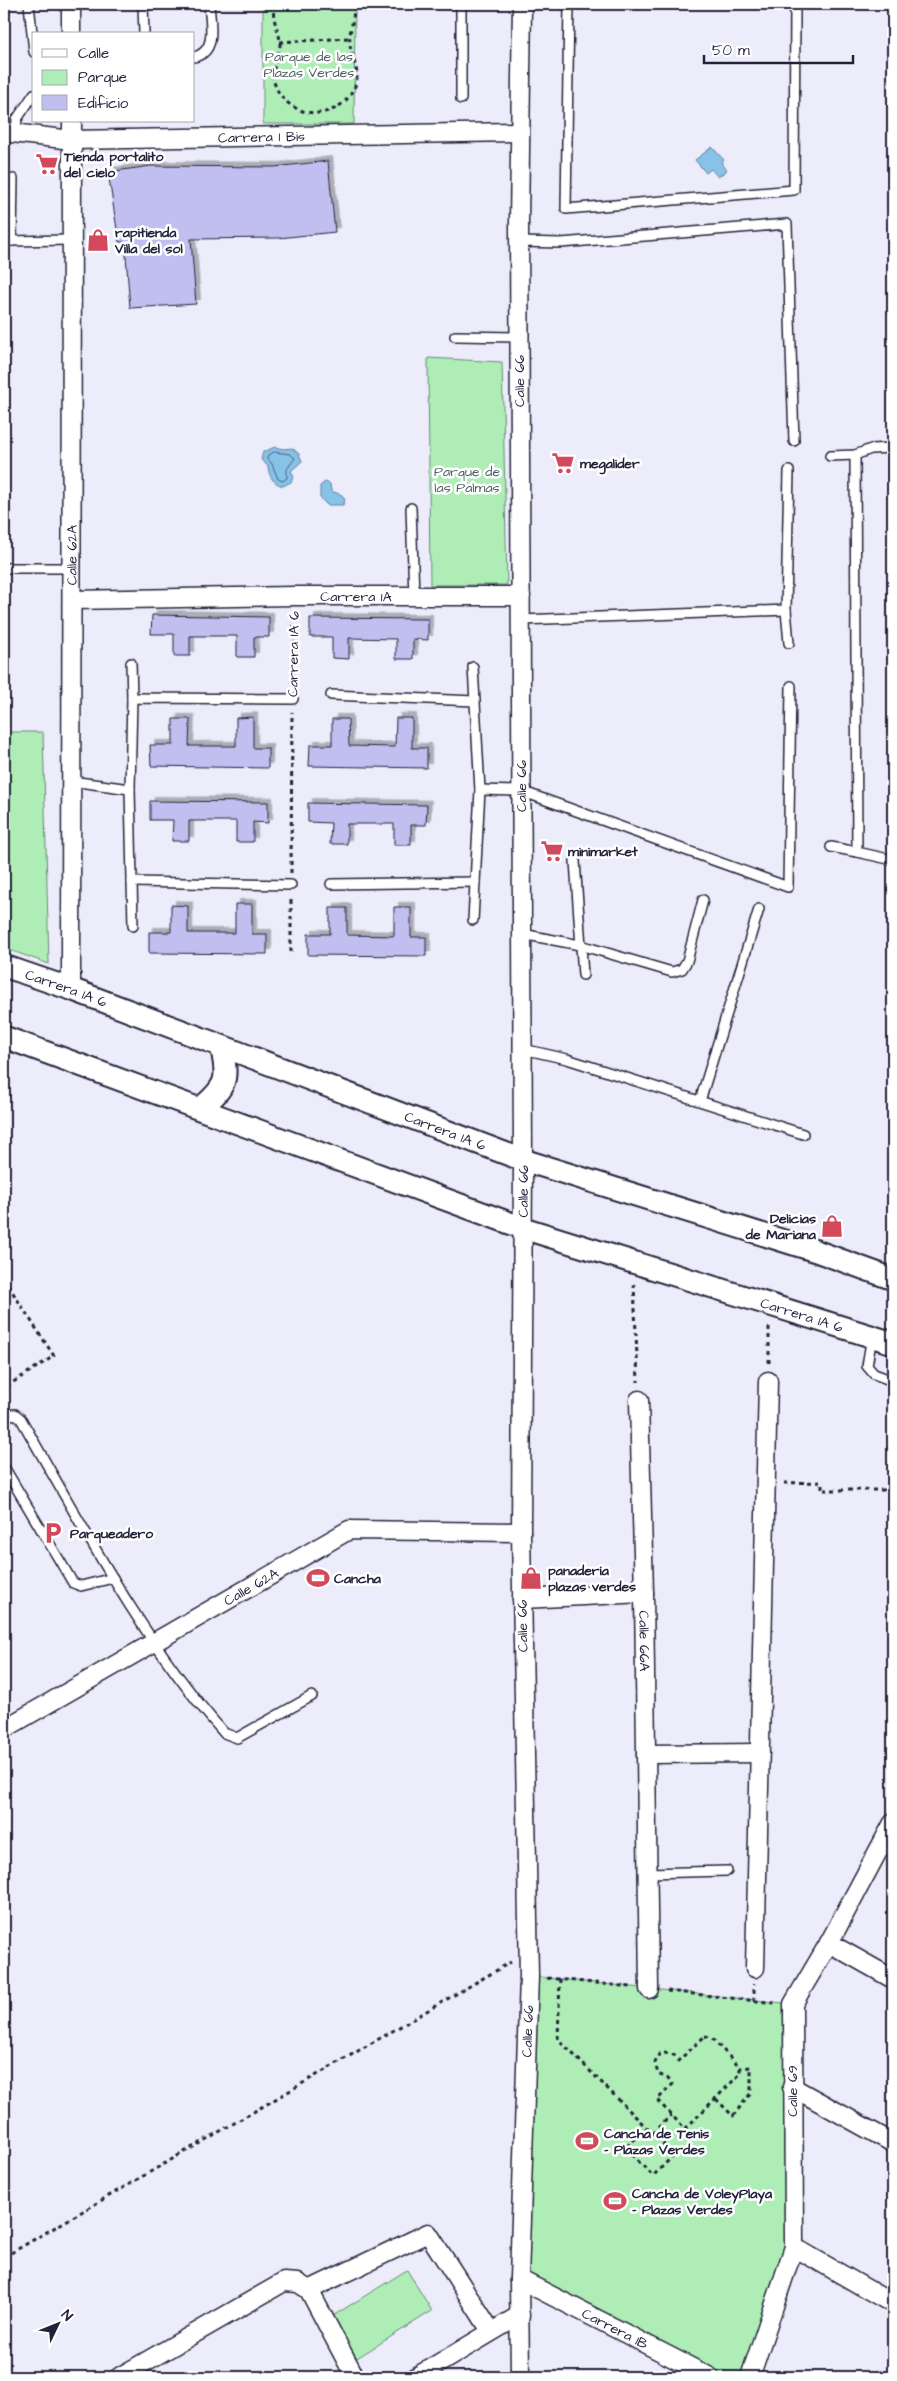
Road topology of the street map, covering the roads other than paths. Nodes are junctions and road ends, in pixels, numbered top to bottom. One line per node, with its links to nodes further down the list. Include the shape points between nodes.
1 (29, 4): 11 (lane)
2 (71, 4): 9 (street)
3 (143, 4): 10 (lane)
4 (209, 4): 12 (lane, via 209,48)
5 (461, 4): 14 (lane)
6 (522, 4): 17 (street, Calle 66)
7 (569, 4): 8 (lane, via 566,209 794,190)
8 (795, 4)
9 (71, 32)
10 (144, 32)
11 (32, 33)
12 (195, 57)
13 (32, 97): 16 (lane)
14 (460, 99)
15 (72, 122): 18 (street, Calle 62A)
16 (10, 132): 18 (street, Carrera 1 Bis)
17 (519, 132): 18 (street, Carrera 1 Bis); 22 (street, Calle 66)
18 (72, 140): 20 (street, Calle 62A)
19 (13, 179): 21 (lane)
20 (72, 240): 21 (lane); 32 (street, Calle 62A)
21 (8, 241)
22 (519, 242): 24 (street, Calle 66); 25 (lane, via 561,243 787,224)
23 (455, 336): 24 (lane)
24 (519, 337): 34 (street, Calle 66)
25 (794, 441)
26 (893, 448): 27 (lane, via 871,449)
27 (855, 455): 28 (lane); 51 (lane)
28 (830, 456)
29 (789, 471): 36 (lane)
30 (411, 508): 33 (lane)
31 (4, 568): 32 (lane)
32 (72, 568): 35 (street, Calle 62A)
33 (414, 596): 34 (street, Carrera 1A); 35 (street, Carrera 1A)
34 (521, 596): 37 (street, Calle 66)
35 (72, 600): 46 (street, Calle 62A)
36 (786, 610): 37 (lane); 38 (lane)
37 (520, 620): 49 (street, Calle 66)
38 (789, 644)
39 (131, 664): 43 (lane)
40 (473, 667): 45 (lane)
41 (791, 686): 49 (lane, via 788,887)
42 (331, 695): 45 (lane)
43 (132, 698): 44 (lane); 47 (lane)
44 (293, 699)
45 (475, 700): 48 (lane)
46 (72, 781): 47 (lane); 66 (street, Calle 62A)
47 (130, 789): 54 (lane)
48 (480, 790): 49 (lane); 55 (lane)
49 (522, 791): 62 (street, Calle 66)
50 (831, 847): 51 (lane)
51 (858, 852): 52 (lane)
52 (893, 860)
53 (574, 861): 63 (lane)
54 (132, 882): 57 (lane); 61 (lane)
55 (475, 882): 56 (lane); 60 (lane)
56 (330, 884)
57 (291, 885)
58 (703, 900): 63 (lane, via 682,969 672,972)
59 (759, 909): 70 (lane)
60 (473, 920)
61 (132, 926)
62 (522, 934): 63 (lane); 69 (street, Calle 66)
63 (580, 945): 65 (lane)
64 (4, 966): 66 (street, Carrera 1A 6)
65 (583, 975)
66 (72, 989): 68 (street, Carrera 1A 6)
67 (4, 1037): 71 (street, Carrera 1A 6)
68 (222, 1046): 71 (street, via 226,1070 219,1093); 73 (street, Carrera 1A 6)
69 (523, 1049): 70 (lane); 73 (street, Calle 66)
70 (700, 1101): 72 (lane)
71 (200, 1109): 74 (street, Carrera 1A 6)
72 (803, 1134)
73 (523, 1160): 74 (street, Calle 66); 75 (street, Carrera 1A 6, via 816,1251)
74 (523, 1228): 76 (street, Carrera 1A 6); 83 (street, Calle 66)
75 (893, 1279)
76 (872, 1336): 77 (street, Carrera 1A 6); 79 (lane, via 867,1366 874,1374)
77 (893, 1343)
78 (768, 1381): 90 (street)
79 (893, 1381)
80 (639, 1400): 85 (street, Calle 66A)
81 (4, 1416): 84 (lane, via 15,1414 21,1419)
82 (4, 1467): 84 (lane, via 73,1583 82,1586)
83 (521, 1532): 86 (street, Calle 66); 87 (street, Calle 62A, via 349,1530)
84 (113, 1578): 87 (lane)
85 (644, 1594): 86 (street); 91 (street, Calle 66A)
86 (522, 1599): 102 (street, Calle 66, via 529,1952)
87 (154, 1643): 88 (lane, via 224,1733 237,1738); 89 (street, Calle 62A)
88 (312, 1696)
89 (4, 1729)
90 (760, 1753): 91 (street); 96 (street)
91 (646, 1754): 94 (street, Calle 66A)
92 (893, 1823): 95 (street, Calle 69)
93 (727, 1871): 94 (lane)
94 (648, 1873): 98 (street, Calle 66A)
95 (829, 1944): 97 (street); 99 (street, Calle 69, via 793,2004)
96 (755, 1968)
97 (893, 1979)
98 (649, 1989)
99 (792, 2087): 100 (street); 101 (street, Calle 69)
100 (893, 2143)
101 (794, 2247): 104 (street); 112 (street, Calle 69)
102 (519, 2280): 105 (street, Calle 66); 111 (street, Carrera 1B)
103 (309, 2290): 106 (street, via 428,2233); 107 (street, via 298,2283 284,2282); 108 (street)
104 (893, 2304)
105 (520, 2315): 106 (street); 110 (street, Calle 66)
106 (491, 2331): 109 (street)
107 (119, 2377)
108 (355, 2377)
109 (416, 2377)
110 (520, 2377)
111 (710, 2377)
112 (750, 2377)

